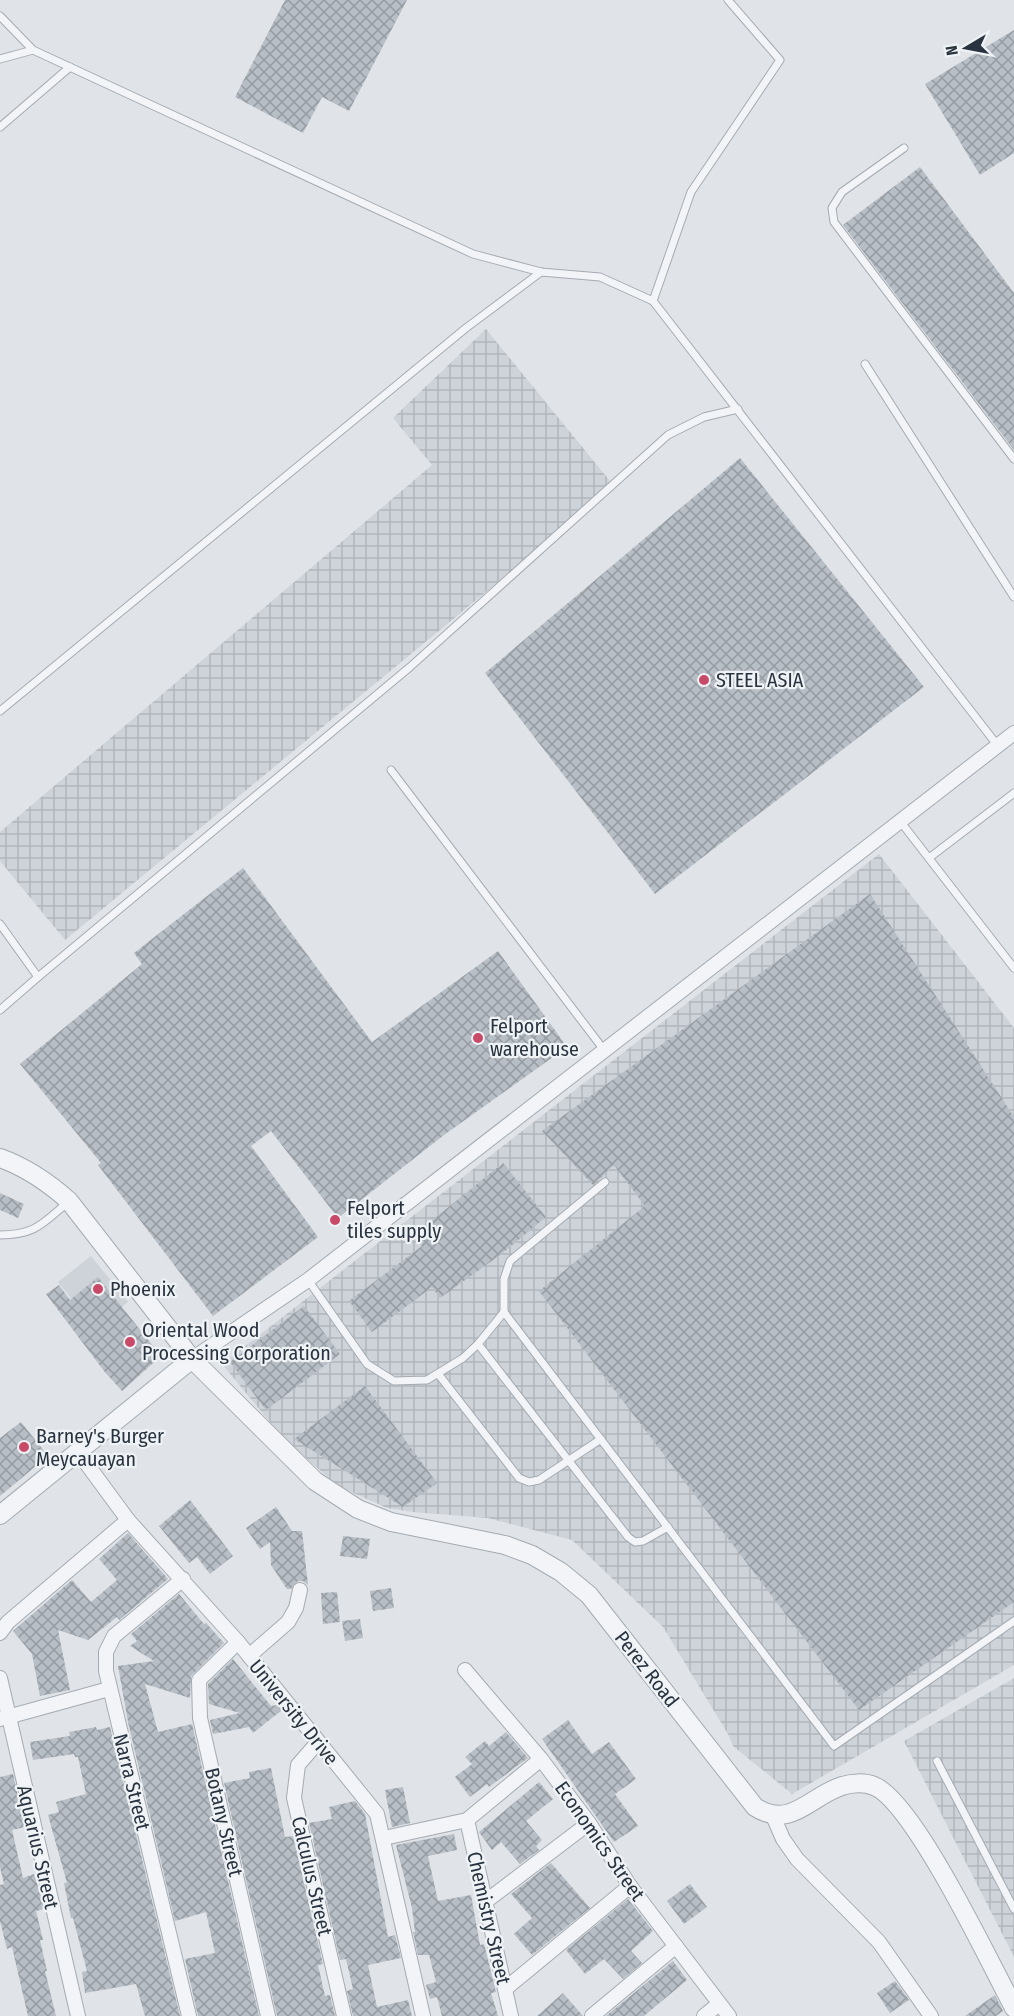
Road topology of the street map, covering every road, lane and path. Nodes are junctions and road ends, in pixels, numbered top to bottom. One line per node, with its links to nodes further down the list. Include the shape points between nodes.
1 (728, 0): 9 (lane, via 780,60 691,192)
2 (0, 16): 3 (lane)
3 (33, 50): 4 (lane); 5 (lane)
4 (0, 59)
5 (70, 67): 6 (lane); 8 (lane, via 473,254)
6 (0, 127)
7 (904, 148): 12 (lane, via 842,192 832,208 834,222)
8 (541, 272): 9 (lane, via 600,277); 14 (lane, via 466,328)
9 (653, 301): 11 (lane)
10 (865, 364): 13 (lane)
11 (738, 409): 16 (lane); 23 (lane, via 704,417 668,435 410,668)
12 (1014, 459)
13 (1014, 597)
14 (0, 711)
15 (1014, 733): 16 (street)
16 (998, 746): 19 (street)
17 (391, 770): 25 (lane)
18 (1014, 793): 20 (lane)
19 (900, 821): 20 (lane); 25 (street)
20 (929, 858): 22 (lane)
21 (0, 924): 23 (lane)
22 (1014, 968)
23 (38, 977): 24 (lane)
24 (0, 1010)
25 (604, 1050): 30 (street)
26 (0, 1158): 28 (street, Perez Road, via 14,1163)
27 (605, 1182): 31 (lane, via 510,1261 504,1279)
28 (69, 1201): 29 (lane, via 39,1227 20,1235); 33 (street, Perez Road)
29 (0, 1235)
30 (308, 1280): 33 (street); 34 (lane, via 367,1364 394,1381 427,1380)
31 (504, 1312): 32 (lane); 35 (lane)
32 (478, 1344): 34 (lane); 37 (lane)
33 (192, 1359): 36 (street); 54 (street, Perez Road, via 315,1481 358,1509 392,1522 505,1545 561,1572 589,1595 755,1807)
34 (439, 1375): 37 (lane, via 519,1478 538,1480)
35 (602, 1439): 37 (lane); 40 (lane)
36 (78, 1452): 38 (street); 39 (street, University Drive)
37 (568, 1462): 40 (lane, via 628,1537 643,1541)
38 (0, 1515)
39 (128, 1520): 41 (street, University Drive); 44 (street)
40 (668, 1527): 43 (lane, via 834,1746)
41 (183, 1579): 45 (street, University Drive); 49 (street, Narra Street, via 114,1636 106,1652)
42 (300, 1590): 46 (street, via 288,1622)
43 (1014, 1621)
44 (0, 1633)
45 (238, 1642): 46 (street, University Drive); 67 (street, Botany Street, via 199,1680 200,1718)
46 (249, 1656): 51 (street, University Drive)
47 (465, 1670): 52 (street, Economics Street)
48 (0, 1678): 50 (street, Aquarius Street)
49 (109, 1689): 50 (street); 66 (street, Narra Street)
50 (4, 1718): 65 (street, Aquarius Street)
51 (318, 1742): 57 (street, University Drive, via 377,1814); 68 (street, Calculus Street, via 298,1765 294,1798)
52 (541, 1759): 55 (street); 56 (street, Economics Street)
53 (937, 1761): 60 (lane)
54 (773, 1816): 63 (street, via 801,1809 842,1786 866,1784 884,1792 922,1840); 74 (street, via 797,1859 879,1942)
55 (467, 1820): 57 (street); 59 (street, Chemistry Street)
56 (589, 1823): 58 (street, Economics Street); 59 (street)
57 (384, 1838): 69 (street, University Drive)
58 (630, 1886): 61 (street, Economics Street); 62 (street)
59 (485, 1902): 62 (street, Chemistry Street)
60 (1014, 1909)
61 (676, 1946): 64 (street, Economics Street); 71 (street)
62 (505, 1989): 70 (street, Chemistry Street)
63 (1012, 2000)
64 (719, 2004): 72 (street); 73 (street, Economics Street)
65 (78, 2016)
66 (189, 2016)
67 (268, 2016)
68 (344, 2016)
69 (423, 2016)
70 (511, 2016)
71 (591, 2016)
72 (704, 2016)
73 (729, 2016)
74 (931, 2016)

